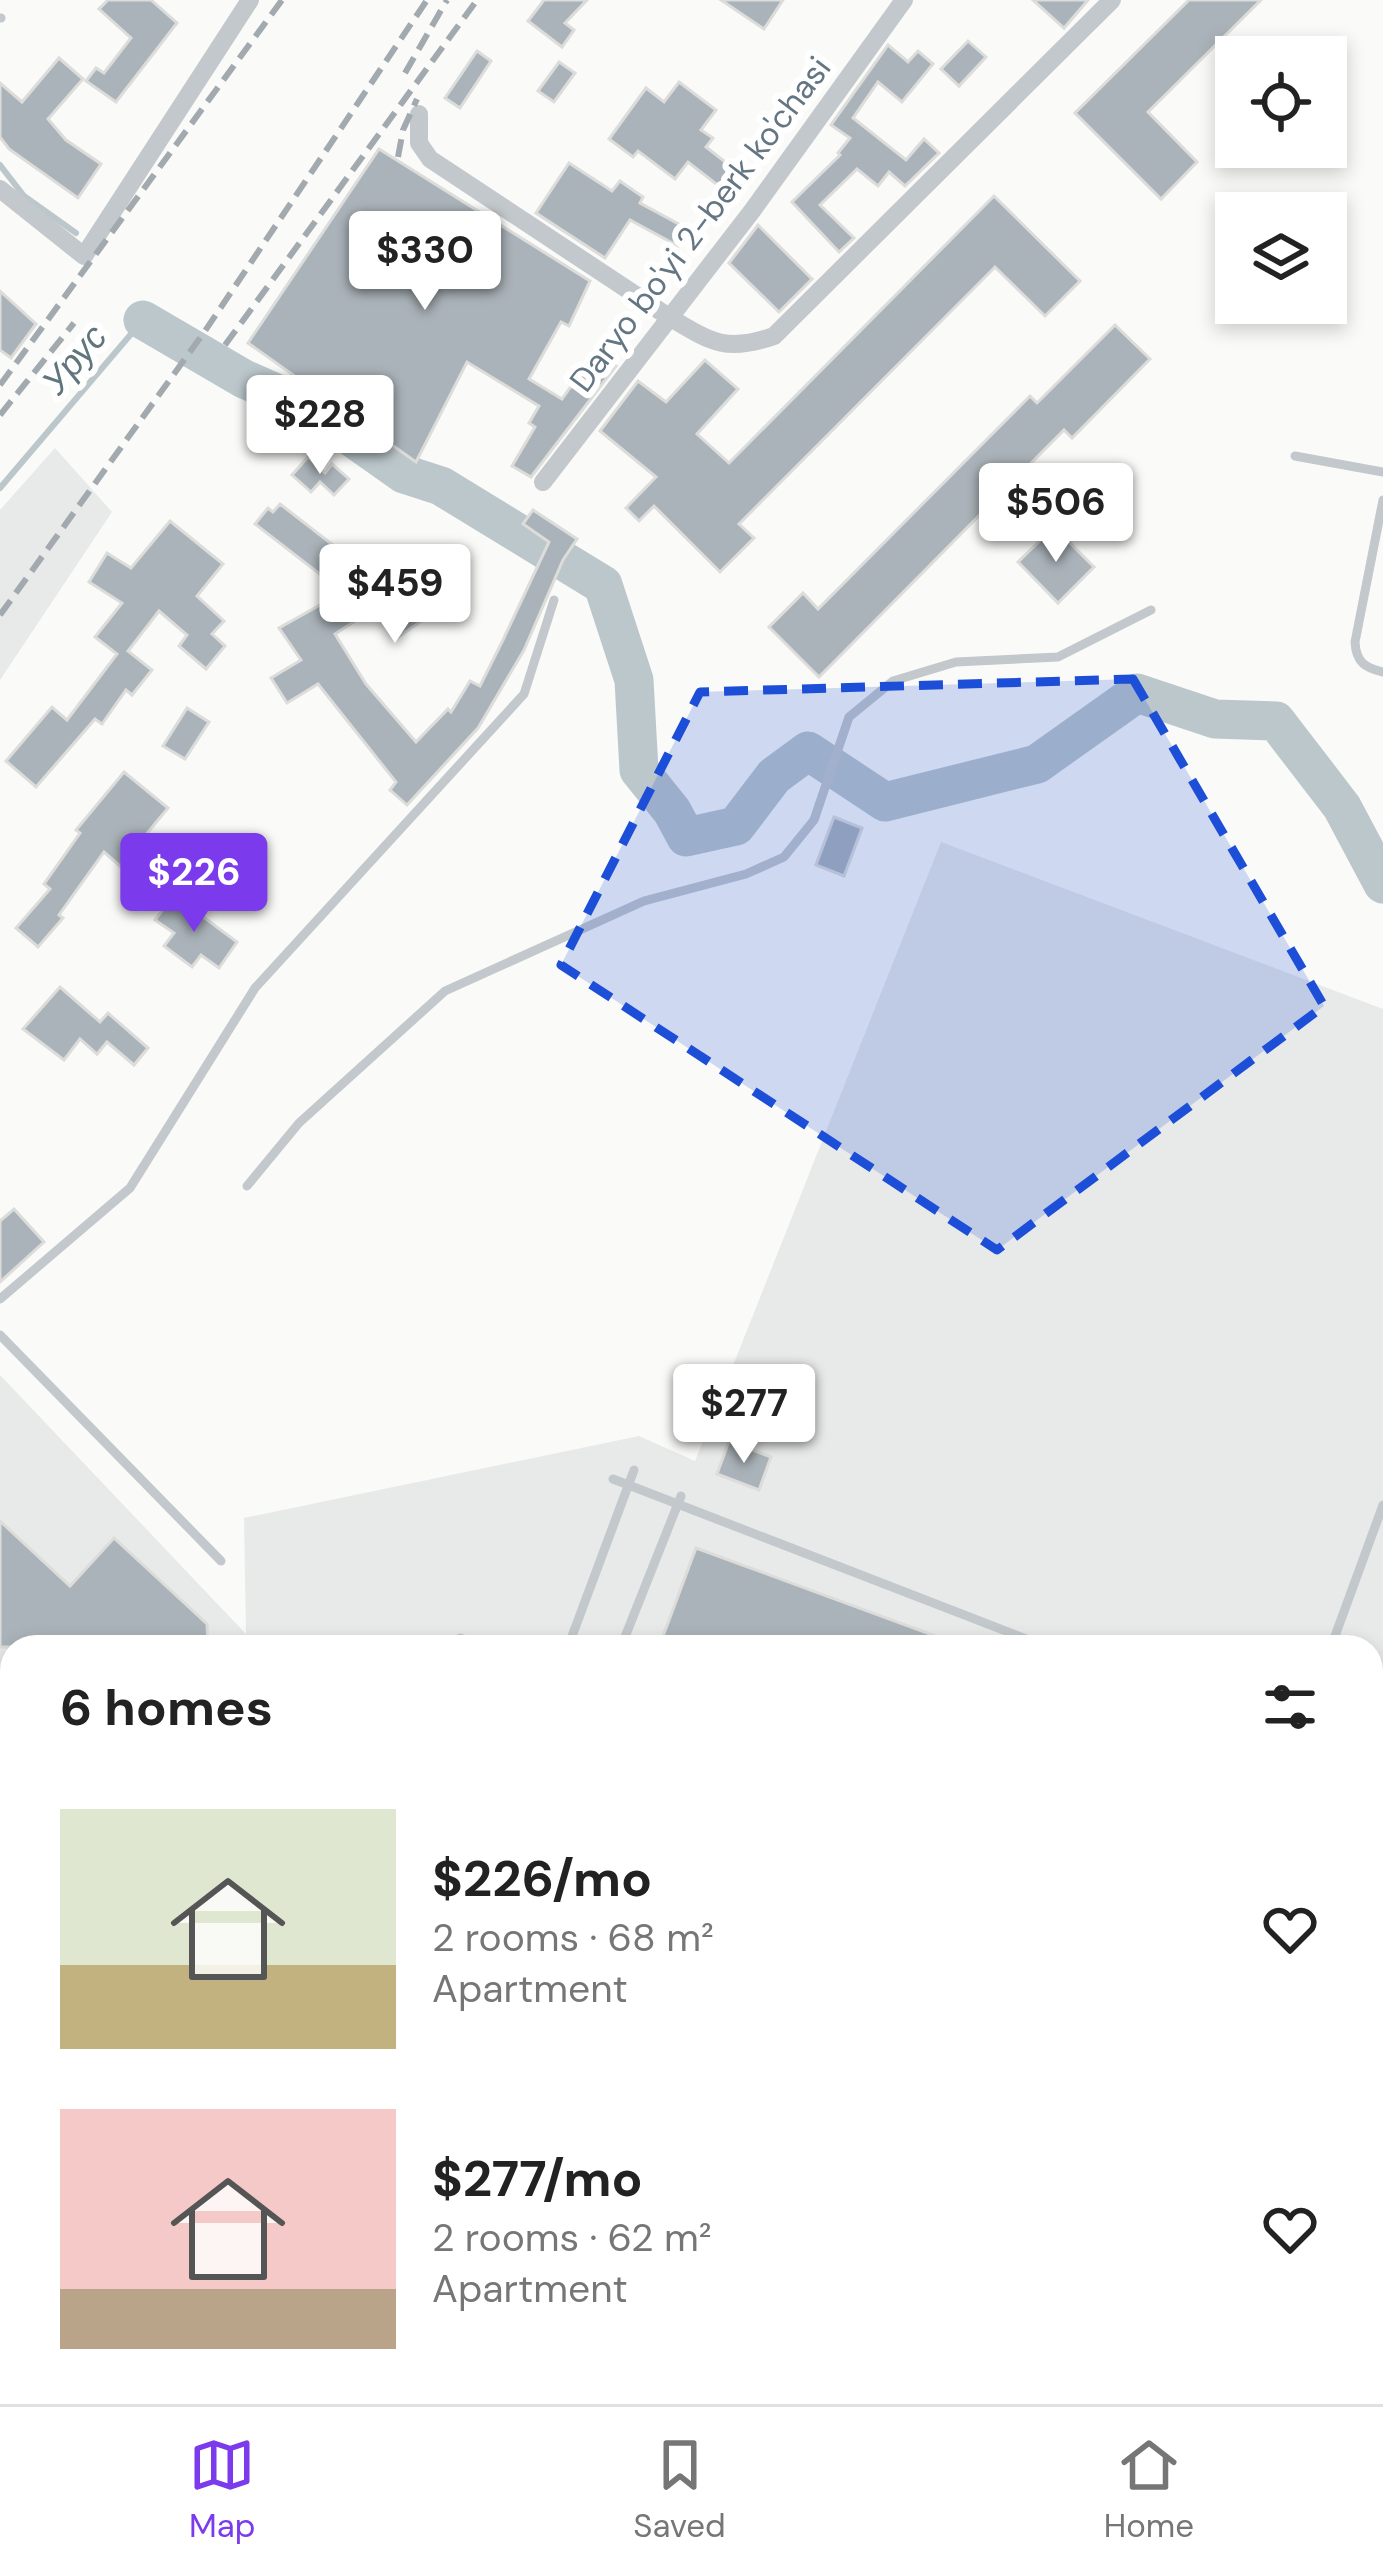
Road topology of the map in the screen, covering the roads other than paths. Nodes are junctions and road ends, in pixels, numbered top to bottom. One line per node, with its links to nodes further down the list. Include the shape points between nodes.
1 (250, 0): 5 (street, via 84,256)
2 (904, 0): 6 (street, Daryo bo'yi 2-berk ko'chasi)
3 (1112, 0): 6 (street, via 774,336 743,347)
4 (419, 114): 6 (street, via 419,143 430,159)
5 (0, 189)
6 (670, 317): 9 (street, Daryo bo'yi 2-berk ko'chasi)
7 (1295, 455): 8 (lane)
8 (1383, 472)
9 (542, 482)
10 (1383, 500): 13 (lane, via 1355,642 1359,661)
11 (554, 600): 15 (lane, via 524,694 255,988 130,1188)
12 (1150, 610): 14 (lane, via 1058,657 956,662 893,680 849,717 814,820 784,857 644,901 445,991 299,1123)
13 (1383, 672)
14 (247, 1186)
15 (0, 1299)
16 (0, 1335): 22 (lane)
17 (634, 1471): 19 (lane)
18 (613, 1479): 19 (lane)
19 (628, 1485): 20 (lane); 23 (lane)
20 (679, 1500): 24 (lane); 25 (lane)
21 (1383, 1504): 26 (lane)
22 (221, 1561)
23 (572, 1635)
24 (626, 1635)
25 (1017, 1635)
26 (1335, 1635)

